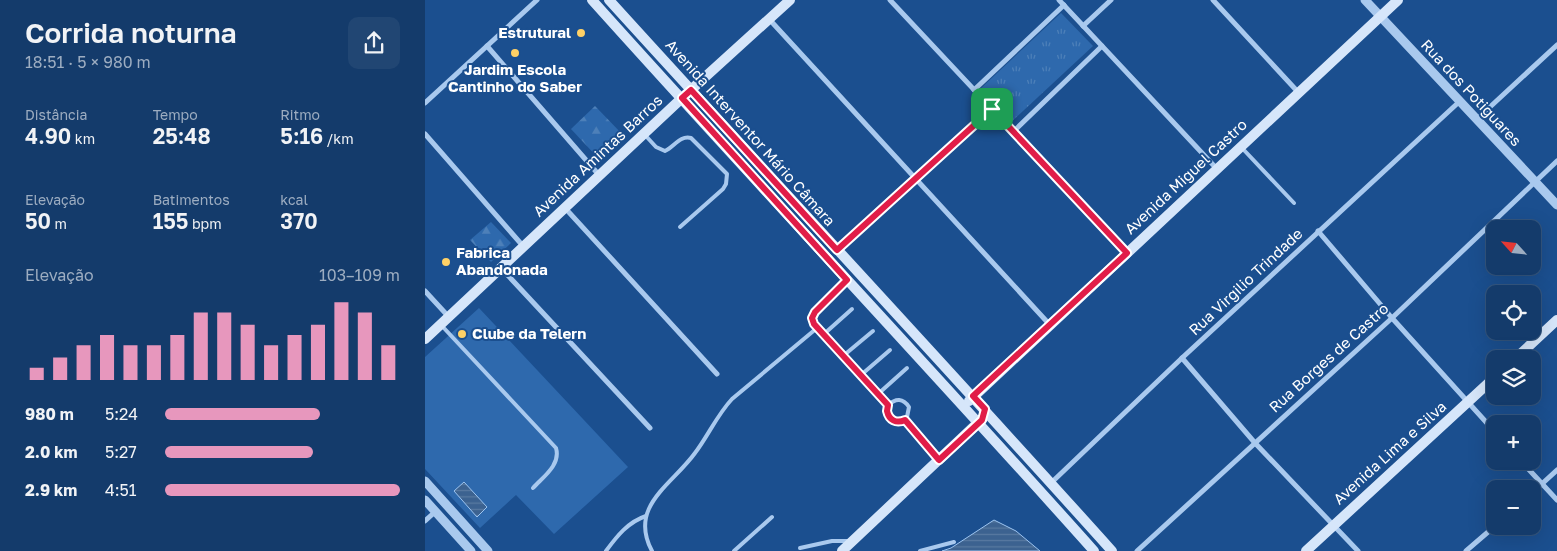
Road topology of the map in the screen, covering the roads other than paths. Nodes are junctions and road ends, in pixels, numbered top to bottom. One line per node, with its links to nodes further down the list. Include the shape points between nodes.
1 (537, 0): 15 (street)
2 (592, 0): 21 (main road, Avenida Interventor Mário Câmara)
3 (609, 0): 18 (main road, Avenida Interventor Mário Câmara)
4 (790, 0): 13 (main road, Avenida Amintas Barros)
5 (890, 0): 19 (street)
6 (1059, 0): 11 (street)
7 (1111, 0): 14 (street)
8 (1213, 0): 20 (street)
9 (1365, 0): 12 (street, Rua dos Potiguares)
10 (1398, 0): 12 (main road, Avenida Miguel Castro)
11 (1064, 5): 14 (street); 19 (street)
12 (1380, 16): 20 (main road, Avenida Miguel Castro); 22 (street, Rua dos Potiguares)
13 (769, 19): 18 (main road, Avenida Amintas Barros); 33 (street)
14 (1083, 26): 16 (street)
15 (487, 46): 23 (street); 32 (street)
16 (1102, 46): 26 (street); 31 (street)
17 (1557, 46): 25 (street)
18 (691, 90): 21 (main road, Avenida Amintas Barros); 41 (main road, Avenida Interventor Mário Câmara)
19 (974, 90): 24 (street)
20 (1298, 92): 29 (main road, Avenida Miguel Castro)
21 (682, 98): 27 (main road, Avenida Amintas Barros); 44 (main road, Avenida Interventor Mário Câmara)
22 (1460, 100): 25 (street, Rua dos Potiguares); 39 (street, Rua Virgilio Trindade)
23 (425, 103)
24 (992, 109): 26 (street); 33 (street)
25 (1477, 119): 34 (street, Rua dos Potiguares)
26 (1013, 132): 42 (street)
27 (644, 133): 32 (main road, Avenida Amintas Barros); 38 (lane, via 656,148 665,151 682,138 691,138 727,174 723,189)
28 (425, 134): 40 (street)
29 (1241, 146): 31 (main road, Avenida Miguel Castro); 35 (lane)
30 (1557, 161): 34 (street, Rua Borges de Castro)
31 (1217, 169): 42 (main road, Avenida Miguel Castro)
32 (599, 175): 37 (main road, Avenida Amintas Barros)
33 (915, 178): 41 (street); 51 (street)
34 (1535, 181): 36 (street, Rua dos Potiguares); 48 (street, Rua Borges de Castro)
35 (1294, 203)
36 (1557, 205)
37 (565, 208): 40 (main road, Avenida Amintas Barros); 61 (street)
38 (680, 227)
39 (1318, 231): 48 (street); 59 (street, Rua Virgilio Trindade)
40 (524, 247): 43 (main road, Avenida Amintas Barros)
41 (837, 250): 65 (main road, Avenida Interventor Mário Câmara)
42 (1127, 253): 51 (main road, Avenida Miguel Castro)
43 (501, 268): 47 (main road, Avenida Amintas Barros); 73 (street)
44 (847, 280): 52 (lane, via 815,312 812,318); 69 (main road, Avenida Interventor Mário Câmara)
45 (425, 291): 47 (street)
46 (852, 309): 54 (lane)
47 (448, 316): 50 (main road, Avenida Amintas Barros)
48 (1392, 318): 66 (street); 74 (street, Rua Borges de Castro)
49 (1557, 320): 57 (main road)
50 (440, 324): 55 (main road, Avenida Amintas Barros); 81 (lane, via 556,448 553,467)
51 (1050, 324): 65 (main road, Avenida Miguel Castro)
52 (817, 328): 54 (lane); 85 (lane, via 721,410 705,440 660,490)
53 (873, 330): 58 (lane)
54 (823, 334): 58 (lane)
55 (426, 338)
56 (889, 350): 62 (lane)
57 (1525, 350)
58 (843, 356): 62 (lane)
59 (1182, 358): 74 (street); 79 (street, Rua Virgilio Trindade)
60 (907, 368): 64 (lane)
61 (717, 374)
62 (861, 375): 64 (lane)
63 (1486, 386): 66 (main road, Avenida Lima e Silva)
64 (879, 394): 67 (lane)
65 (973, 396): 68 (main road, Avenida Interventor Mário Câmara); 69 (main road, via 968,404)
66 (1468, 403): 72 (street); 88 (main road, Avenida Lima e Silva)
67 (888, 405): 70 (lane, via 891,420); 70 (lane, via 900,399 906,402 909,412)
68 (985, 409): 71 (main road); 79 (main road, Avenida Interventor Mário Câmara)
69 (972, 414): 71 (main road, Avenida Interventor Mário Câmara)
70 (905, 420): 75 (lane)
71 (979, 422): 75 (main road); 100 (main road, Avenida Interventor Mário Câmara)
72 (1486, 422)
73 (650, 428)
74 (1255, 443): 88 (street); 102 (street, Rua Borges de Castro)
75 (939, 460): 90 (main road)
76 (1529, 470): 80 (street)
77 (1557, 470): 80 (street)
78 (425, 482): 94 (street)
79 (1051, 483): 101 (main road, Avenida Interventor Mário Câmara)
80 (1542, 484): 83 (street)
81 (533, 488)
82 (425, 500): 84 (street)
83 (1557, 500)
84 (436, 511): 87 (street); 93 (street)
85 (646, 516): 95 (lane, via 629,524); 96 (lane, via 647,542)
86 (771, 516): 97 (lane)
87 (425, 521)
88 (1334, 524): 103 (main road, Avenida Lima e Silva); 104 (street)
89 (1486, 534): 105 (street)
90 (853, 541): 92 (lane, via 839,540); 98 (main road)
91 (955, 542): 99 (lane)
92 (800, 548)
93 (471, 551)
94 (488, 551)
95 (606, 551)
96 (652, 551)
97 (734, 551)
98 (842, 551)
99 (920, 551)
100 (1094, 551)
101 (1112, 551)
102 (1137, 551)
103 (1306, 551)
104 (1358, 551)
105 (1466, 551)

